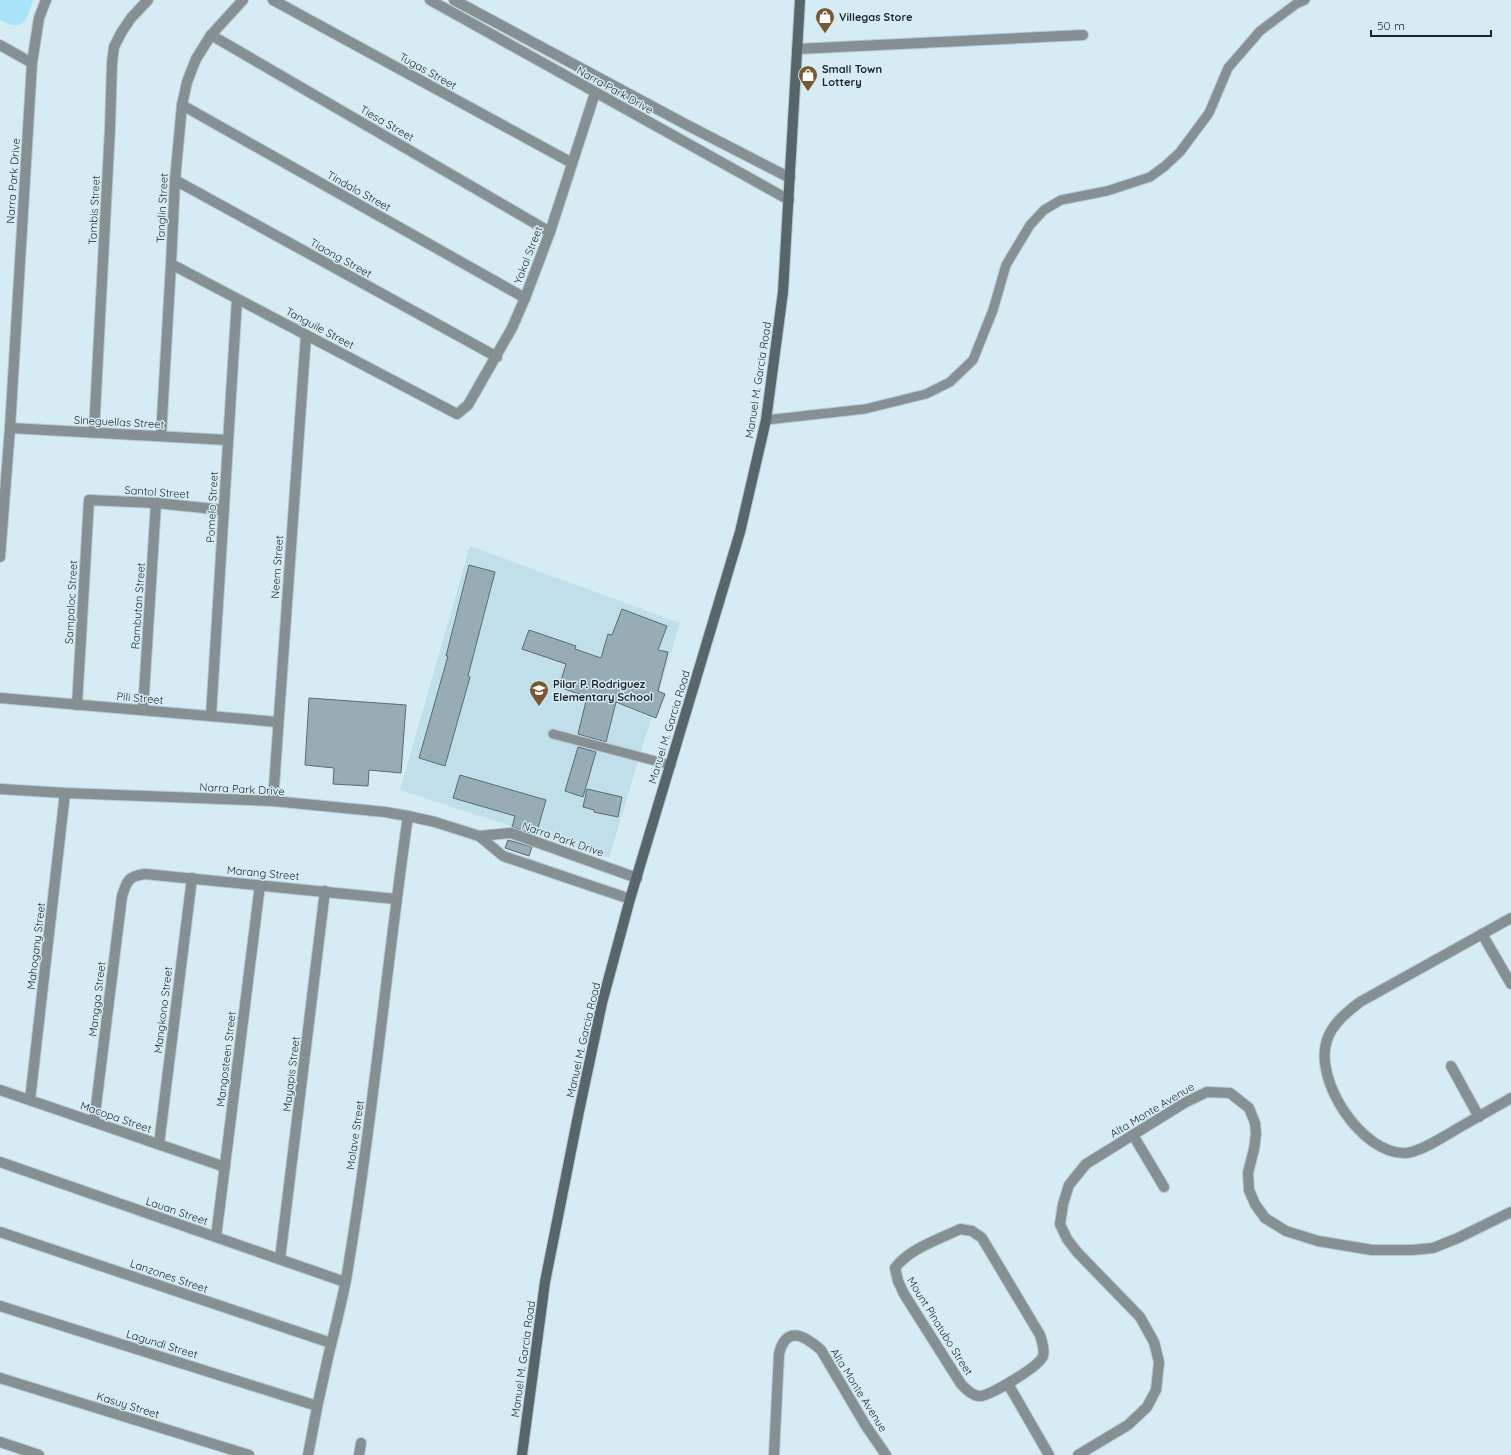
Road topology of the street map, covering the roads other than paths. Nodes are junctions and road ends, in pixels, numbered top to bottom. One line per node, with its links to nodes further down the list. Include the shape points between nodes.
1 (46, 0): 15 (street, Narra Park Drive, via 39,18)
2 (148, 0): 31 (street, Tambis Street, via 120,33 114,47)
3 (243, 0): 12 (street, Tanglin Street)
4 (273, 0): 18 (street, Tugas Street)
5 (430, 0): 10 (street, Narra Park Drive)
6 (454, 0): 9 (street, Narra Park Drive)
7 (800, 0): 14 (main road, Manuel M. Garcia Road)
8 (1305, 0): 29 (lane, via 1260,31 1228,68 1209,113 1180,152 1164,166 1150,177 1062,200 1044,210 1030,225 1006,265 993,310 973,360 950,382 926,394 865,409)
9 (465, 3): 10 (lane); 19 (street, Narra Park Drive, via 687,125)
10 (459, 16): 16 (street, Narra Park Drive)
11 (1083, 34): 14 (street)
12 (211, 35): 17 (street, Tanglin Street, via 196,59); 22 (street, Tiesa Street)
13 (0, 45): 15 (street)
14 (797, 49): 19 (main road, Manuel M. Garcia Road)
15 (32, 63): 30 (street, Narra Park Drive)
16 (595, 93): 18 (street, Yakal Street); 21 (street, Narra Park Drive)
17 (182, 105): 20 (street, Tanglin Street); 25 (street, Tindalo Street)
18 (572, 163): 22 (street, Yakal Street)
19 (790, 178): 21 (main road, Manuel M. Garcia Road)
20 (175, 180): 23 (street, Tanglin Street); 27 (street, Tiaong Street)
21 (789, 200): 29 (main road, Manuel M. Garcia Road, via 783,292)
22 (550, 232): 25 (street, Yakal Street)
23 (172, 264): 24 (street, Tanguile Street); 32 (street, Tanglin Street)
24 (237, 298): 26 (street, Tanguile Street); 33 (street, Pomelo Street)
25 (525, 298): 27 (street, Yakal Street)
26 (306, 335): 28 (street, Tanguile Street); 42 (street, Neem Street)
27 (497, 357): 28 (street, Yakal Street, via 468,405)
28 (457, 414)
29 (766, 420): 44 (main road, Manuel M. Garcia Road, via 740,532)
30 (10, 428): 31 (street, Sineguellas Street); 37 (street, Narra Park Drive)
31 (94, 432): 32 (street, Sineguellas Street)
32 (161, 436): 33 (street, Sineguellas Street)
33 (227, 440): 36 (street, Pomelo Street)
34 (89, 500): 35 (street, Santol Street); 39 (street, Sampaloc Street)
35 (156, 503): 36 (street, Santol Street); 40 (street, Rambutan Street)
36 (224, 510): 41 (street, Pomelo Street)
37 (0, 557)
38 (0, 698): 39 (street, Pili Street)
39 (77, 705): 40 (street, Pili Street)
40 (143, 710): 41 (street, Pili Street)
41 (211, 716): 42 (street, Pili Street)
42 (278, 722): 47 (street, Neem Street)
43 (553, 734): 44 (lane)
44 (670, 765): 51 (main road, Manuel M. Garcia Road)
45 (0, 789): 46 (street, Narra Park Drive)
46 (65, 793): 47 (street, Narra Park Drive); 63 (street, Mahogany Street)
47 (273, 801): 48 (street, Narra Park Drive)
48 (408, 816): 49 (street, Narra Park Drive); 55 (street, Molave Street)
49 (479, 836): 51 (street, Narra Park Drive, via 511,833); 56 (street, Narra Park Drive, via 503,856)
50 (192, 878): 52 (street, Marang Street, via 145,874); 53 (street, Marang Street); 67 (street, Mangkono Street)
51 (637, 878): 56 (main road, Manuel M. Garcia Road)
52 (128, 880): 65 (street, Mangga Street, via 122,896)
53 (260, 885): 54 (street, Marang Street); 69 (street, Mangosteen Street)
54 (325, 891): 55 (street, Marang Street); 74 (street, Mayapis Street)
55 (396, 899): 75 (street, Molave Street, via 371,1115)
56 (630, 899): 87 (main road, Manuel M. Garcia Road, via 601,1010 547,1275)
57 (1511, 918): 58 (street)
58 (1482, 934): 59 (street); 64 (street, via 1360,1002 1344,1014 1327,1040 1324,1060 1327,1077 1337,1101 1356,1126 1372,1141 1390,1151 1406,1153 1426,1146)
59 (1511, 984)
60 (1450, 1066): 64 (street)
61 (0, 1090): 63 (street, Macopa Street)
62 (1511, 1098): 64 (street)
63 (30, 1100): 65 (street, Macopa Street)
64 (1479, 1117)
65 (94, 1122): 67 (street, Macopa Street)
66 (1133, 1135): 70 (street); 71 (street, Alta Monte Avenue, via 1207,1092 1230,1093 1249,1108 1255,1123 1254,1149 1248,1173 1248,1190 1255,1204 1265,1218 1286,1230 1318,1241 1372,1250 1433,1248); 91 (street, Alta Monte Avenue, via 1086,1164 1069,1185 1060,1224 1077,1252 1140,1317 1154,1342 1159,1362 1156,1390 1147,1407 1128,1425)
67 (159, 1144): 69 (street, Macopa Street)
68 (0, 1162): 73 (street, Lauan Street)
69 (225, 1167): 73 (street, Mangosteen Street)
70 (1164, 1187)
71 (1511, 1212)
72 (0, 1232): 77 (street, Lanzones Street)
73 (216, 1237): 74 (street, Lauan Street)
74 (280, 1259): 75 (street, Lauan Street)
75 (345, 1282): 77 (street, Molave Street)
76 (0, 1306): 80 (street, Lagundi Street)
77 (331, 1343): 80 (street, Molave Street)
78 (0, 1378): 84 (street, Kasuy Street)
79 (1008, 1384): 79 (street, Mount Pinatubo Street, via 1043,1357 1044,1346 1040,1335 982,1238 972,1231 960,1229 901,1260 895,1268 904,1294 960,1384 980,1396); 90 (street)
80 (317, 1406): 85 (street, Molave Street)
81 (0, 1442): 83 (street)
82 (361, 1443): 86 (street)
83 (40, 1455)
84 (249, 1455)
85 (308, 1455)
86 (359, 1455)
87 (522, 1455)
88 (774, 1455): 89 (street, Alta Monte Avenue, via 779,1354 781,1345 792,1335 811,1340 821,1350)
89 (886, 1455)
90 (1049, 1455)
91 (1078, 1455)

